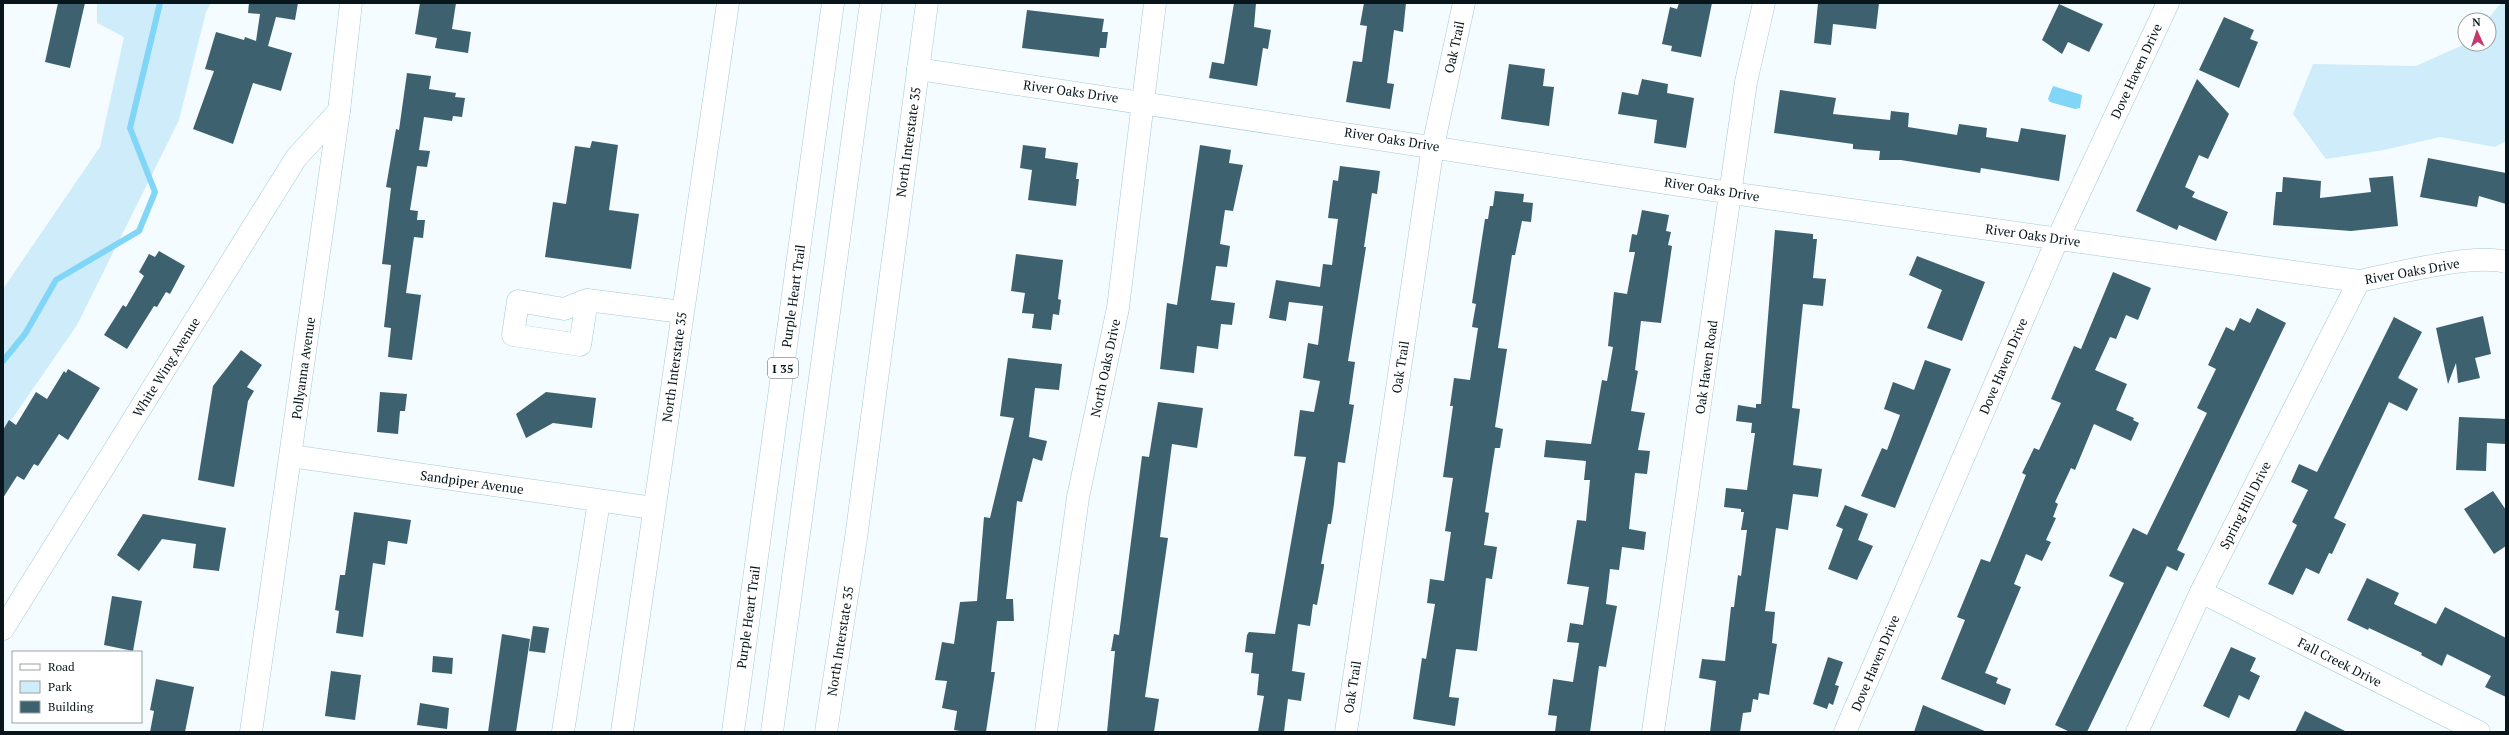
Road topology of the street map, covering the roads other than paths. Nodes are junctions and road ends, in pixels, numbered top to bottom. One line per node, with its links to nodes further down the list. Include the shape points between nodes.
1 (351, 3): 12 (main road, Pollyanna Avenue)
2 (728, 3): 19 (main road, North Interstate 35)
3 (833, 3): 28 (main road, Purple Heart Trail / I 35)
4 (871, 3): 29 (main road)
5 (927, 3): 10 (main road, North Interstate 35)
6 (1156, 3): 11 (main road, North Oaks Drive)
7 (1464, 3): 13 (main road, Oak Trail)
8 (1764, 3): 14 (main road, Oak Haven Road, via 1746,82)
9 (2168, 3): 15 (main road, Dove Haven Drive)
10 (918, 69): 11 (main road, River Oaks Drive); 30 (main road, North Interstate 35, via 856,538)
11 (1143, 102): 13 (main road, River Oaks Drive); 31 (main road, North Oaks Drive, via 1118,308 1078,497)
12 (339, 111): 20 (main road, Pollyanna Avenue); 24 (main road, White Wing Avenue, via 296,158)
13 (1434, 146): 14 (main road, River Oaks Drive); 32 (main road, Oak Trail)
14 (1732, 193): 15 (main road, River Oaks Drive); 33 (main road, Oak Haven Road)
15 (2058, 238): 17 (main road, River Oaks Drive); 34 (main road, Dove Haven Drive)
16 (2506, 262): 17 (main road, River Oaks Drive, via 2498,260 2447,264)
17 (2359, 281): 23 (main road, Spring Hill Drive)
18 (587, 300): 19 (main road)
19 (682, 312): 22 (main road, North Interstate 35)
20 (291, 456): 21 (main road, Sandpiper Avenue); 25 (main road, Pollyanna Avenue)
21 (599, 501): 22 (main road, Sandpiper Avenue); 26 (main road)
22 (653, 508): 27 (main road, North Interstate 35)
23 (2201, 592): 35 (main road, Spring Hill Drive); 36 (main road, Fall Creek Drive)
24 (3, 629)
25 (251, 732)
26 (563, 732)
27 (622, 732)
28 (732, 732)
29 (772, 732)
30 (826, 732)
31 (1046, 732)
32 (1346, 732)
33 (1653, 732)
34 (1845, 732)
35 (2137, 732)
36 (2479, 732)

